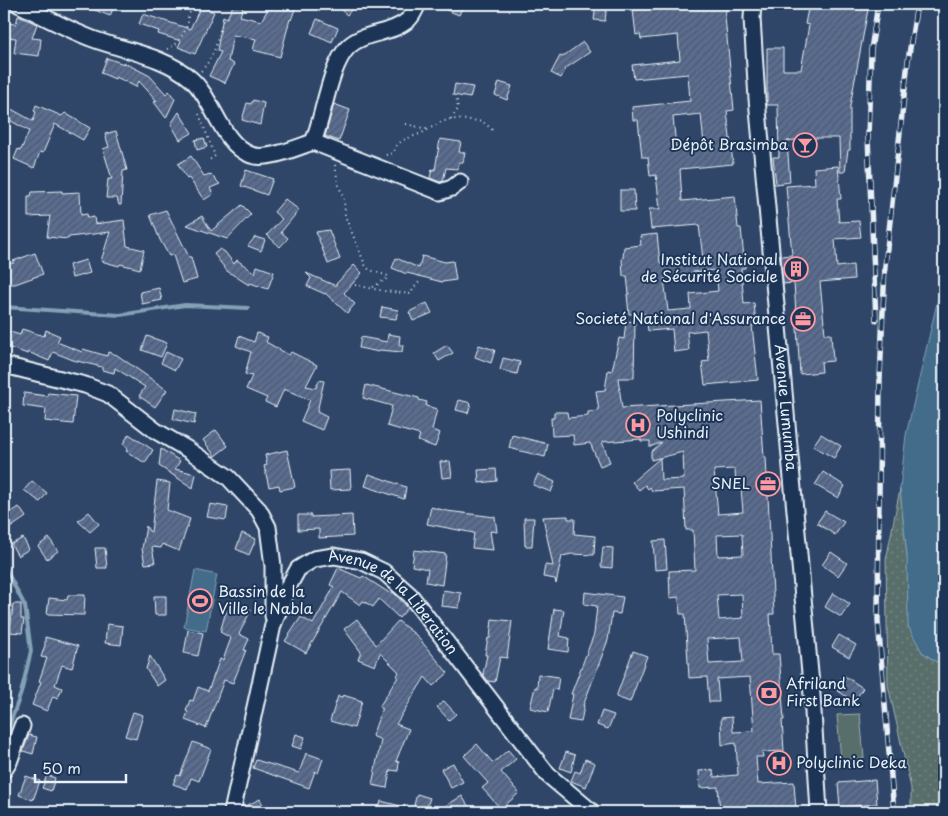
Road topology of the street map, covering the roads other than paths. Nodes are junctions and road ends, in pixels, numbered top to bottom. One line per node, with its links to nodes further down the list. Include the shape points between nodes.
1 (18, 4): 4 (street, via 61,26 183,72 207,99 233,141 248,154 268,156)
2 (418, 4): 4 (street, via 410,19 402,25 357,41 342,54)
3 (754, 4): 12 (street, Avenue Lumumba, via 757,99 809,666)
4 (313, 142): 5 (street, via 440,192)
5 (460, 182)
6 (4, 364): 7 (street, via 108,394 156,431 228,477 259,510 268,527 273,566)
7 (273, 625): 10 (street, Avenue de la Liberation); 11 (street, Avenue de la Liberation, via 298,569 314,558 334,556 361,561 384,572 410,595 548,775)
8 (22, 726): 9 (street)
9 (4, 770)
10 (232, 812)
11 (592, 812)
12 (819, 812)

